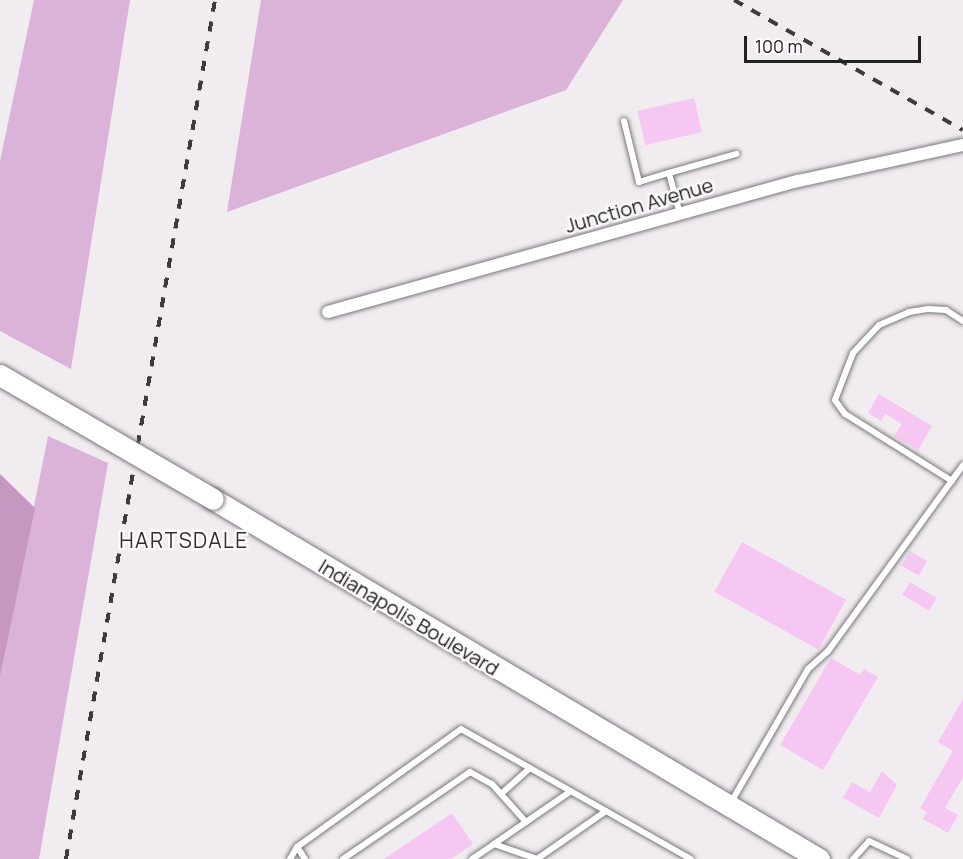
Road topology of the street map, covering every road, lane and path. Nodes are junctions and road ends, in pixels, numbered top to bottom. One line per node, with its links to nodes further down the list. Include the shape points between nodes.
1 (624, 121): 4 (lane, via 639,182)
2 (963, 146): 5 (street, Junction Avenue, via 798,181)
3 (736, 154): 4 (lane)
4 (669, 173): 5 (lane)
5 (680, 214): 6 (street, Junction Avenue)
6 (328, 312)
7 (963, 321): 10 (lane, via 946,310 929,309 909,312 879,325 853,353 835,400 854,420)
8 (0, 375): 14 (highway, Indianapolis Boulevard, bridge)
9 (963, 465): 10 (lane)
10 (952, 481): 14 (lane, via 828,651 808,669)
11 (530, 768): 12 (lane); 13 (lane); 18 (lane, via 460,729)
12 (571, 791): 15 (lane); 16 (lane)
13 (501, 794): 16 (lane); 19 (lane, via 470,772)
14 (728, 807): 25 (highway, Indianapolis Boulevard)
15 (606, 811): 23 (lane); 24 (lane)
16 (526, 822): 17 (lane)
17 (494, 844): 22 (lane); 23 (lane)
18 (297, 847): 20 (lane); 21 (lane)
19 (347, 858)
20 (290, 859)
21 (305, 859)
22 (472, 859)
23 (537, 859)
24 (691, 859)
25 (819, 859)
26 (854, 859): 27 (lane, via 869,841)
27 (907, 859)

